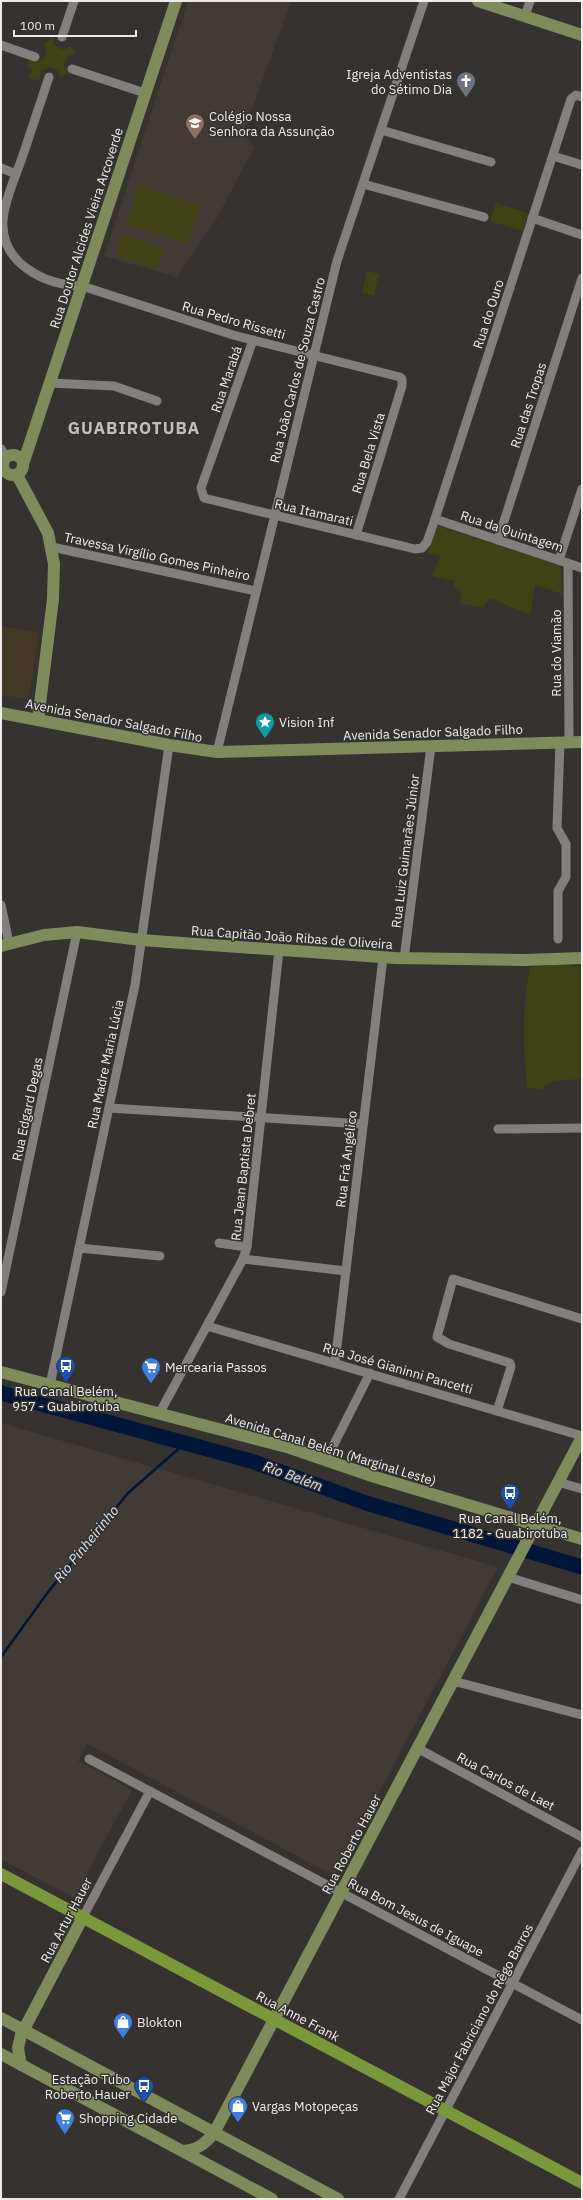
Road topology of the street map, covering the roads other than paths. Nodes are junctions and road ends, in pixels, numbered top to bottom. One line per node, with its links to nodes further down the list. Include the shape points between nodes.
1 (74, 1): 8 (street)
2 (176, 1): 13 (street, Rua Doutor Alcides Vieira Arcoverde)
3 (424, 1): 15 (street, Rua João Carlos de Souza Castro)
4 (478, 1): 6 (street)
5 (530, 1): 6 (street)
6 (525, 16): 7 (street)
7 (582, 35)
8 (62, 37)
9 (1, 46): 10 (street)
10 (35, 57)
11 (72, 69): 13 (street)
12 (49, 77): 20 (street, Rua Pedro Rissetti)
13 (145, 94): 26 (street, Rua Doutor Alcides Vieira Arcoverde)
14 (582, 97): 16 (street, Rua do Ouro, via 576,95 571,99)
15 (381, 130): 17 (street); 21 (street, Rua João Carlos de Souza Castro)
16 (553, 156): 18 (street); 23 (street, Rua do Ouro)
17 (491, 162)
18 (582, 165)
19 (1, 168): 20 (street)
20 (16, 174): 26 (street, Rua Pedro Rissetti, via 3,218 4,236 10,252 30,272 68,285)
21 (363, 184): 22 (street); 28 (street, Rua João Carlos de Souza Castro, via 337,261)
22 (484, 217)
23 (532, 218): 24 (street); 38 (street, Rua do Ouro)
24 (582, 235)
25 (582, 278): 40 (street, Rua das Tropas)
26 (82, 286): 27 (street, Rua Pedro Rissetti); 30 (street, Rua Doutor Alcides Vieira Arcoverde)
27 (253, 340): 28 (street, Rua Pedro Rissetti); 36 (street, Rua Marabá, via 201,488)
28 (314, 355): 29 (street, Rua Pedro Rissetti, via 397,376); 37 (street, Rua João Carlos de Souza Castro)
29 (402, 380): 39 (street, Rua Bela Vista)
30 (50, 383): 31 (street, via 114,386); 33 (street, Rua Doutor Alcides Vieira Arcoverde)
31 (157, 401)
32 (3, 453): 33 (street, via 21,458); 34 (street, via 2,467)
33 (23, 464): 34 (street, via 22,470)
34 (8, 474): 41 (street, via 44,525)
35 (582, 489): 43 (street)
36 (202, 495): 37 (street, Rua Itamarati, via 206,499)
37 (275, 516): 39 (street, Rua Itamarati); 46 (street, Rua João Carlos de Souza Castro)
38 (435, 519): 40 (street, Rua da Quintagem); 42 (street, Rua do Ouro, via 427,542)
39 (356, 535): 42 (street, Rua Itamarati, via 415,549)
40 (498, 540): 43 (street, Rua da Quintagem)
41 (52, 547): 46 (street, Travessa Virgílio Gomes Pinheiro); 48 (street, via 54,589)
42 (422, 548)
43 (559, 560): 44 (street, Rua da Quintagem)
44 (568, 563): 45 (street, Rua da Quintagem); 49 (street, Rua do Viamão)
45 (582, 568)
46 (256, 591): 53 (street, Rua João Carlos de Souza Castro)
47 (1, 713): 48 (street, Avenida Senador Salgado Filho)
48 (38, 720): 51 (street, Avenida Senador Salgado Filho)
49 (564, 742): 50 (street, Avenida Senador Salgado Filho); 52 (street, Avenida Senador Salgado Filho); 56 (street, Rua do Viamão, via 557,828 566,844 566,877 558,891)
50 (582, 742)
51 (169, 745): 53 (street, Avenida Senador Salgado Filho); 57 (street, Rua Madre Maria Lúcia)
52 (431, 746): 53 (street, Avenida Senador Salgado Filho); 62 (street, Rua Luiz Guimarães Júnior)
53 (217, 752)
54 (1, 905): 58 (street)
55 (78, 932): 57 (street, Rua Capitão João Ribas de Oliveira); 58 (street, Rua Capitão João Ribas de Oliveira, via 56,933); 74 (street, Rua Edgard Degas)
56 (558, 939)
57 (141, 940): 59 (street, Rua Capitão João Ribas de Oliveira); 63 (street, Rua Madre Maria Lúcia, via 135,984)
58 (5, 944)
59 (279, 950): 60 (street, Rua Capitão João Ribas de Oliveira); 64 (street, Rua Jean Baptista Debret)
60 (383, 958): 62 (street, Rua Capitão João Ribas de Oliveira); 65 (street, Rua Frá Angélico)
61 (582, 958): 62 (street, Rua Capitão João Ribas de Oliveira)
62 (404, 959)
63 (109, 1108): 64 (street); 70 (street, Rua Madre Maria Lúcia)
64 (261, 1118): 65 (street); 69 (street, Rua Jean Baptista Debret)
65 (363, 1124): 73 (street, Rua Frá Angélico)
66 (582, 1128): 67 (street)
67 (498, 1129)
68 (219, 1243): 69 (street)
69 (247, 1247): 72 (street, Rua Jean Baptista Debret)
70 (79, 1248): 71 (street); 80 (street, Rua Madre Maria Lúcia)
71 (160, 1256)
72 (243, 1259): 73 (street); 76 (street, Rua Jean Baptista Debret)
73 (346, 1271): 77 (street, Rua Frá Angélico)
74 (1, 1292)
75 (582, 1319): 81 (street, via 453,1279 437,1337 449,1344 510,1363)
76 (207, 1326): 77 (street, Rua José Gianinni Pancetti); 82 (street, Rua Jean Baptista Debret)
77 (335, 1363): 79 (street, Rua José Gianinni Pancetti)
78 (1, 1372): 80 (street, Avenida Canal Belém (Marginal Leste))
79 (370, 1373): 81 (street, Rua José Gianinni Pancetti); 84 (street)
80 (50, 1385): 82 (street, Avenida Canal Belém (Marginal Leste))
81 (497, 1411): 83 (street, Rua José Gianinni Pancetti)
82 (159, 1414): 84 (street, Avenida Canal Belém (Marginal Leste), via 274,1443)
83 (582, 1436): 85 (street, Rua Roberto Hauer)
84 (326, 1460): 87 (street, Avenida Canal Belém (Marginal Leste))
85 (558, 1482): 86 (street); 87 (street, Rua Roberto Hauer)
86 (582, 1489)
87 (533, 1529): 88 (street, Avenida Canal Belém (Marginal Leste)); 89 (street, Rua Roberto Hauer)
88 (582, 1539)
89 (510, 1573): 90 (street); 91 (street, Rua Roberto Hauer)
90 (582, 1600)
91 (453, 1681): 92 (street); 93 (street, Rua Roberto Hauer)
92 (582, 1715)
93 (417, 1748): 96 (street, Rua Carlos de Laet); 99 (street, Rua Roberto Hauer)
94 (89, 1759): 95 (street, Rua Bom Jesus de Iguape)
95 (150, 1791): 99 (street, Rua Bom Jesus de Iguape); 100 (street, Rua Artur Hauer)
96 (582, 1836)
97 (582, 1851): 101 (street, Rua Major Fabriciano do Rêgo Barros)
98 (1, 1874): 100 (main road, Rua Anne Frank)
99 (341, 1892): 101 (street, Rua Bom Jesus de Iguape); 103 (street, Rua Roberto Hauer)
100 (83, 1917): 103 (main road, Rua Anne Frank); 105 (street, Rua Artur Hauer)
101 (512, 1983): 104 (street, Rua Bom Jesus de Iguape); 108 (street, Rua Major Fabriciano do Rêgo Barros)
102 (1, 2018): 105 (street)
103 (274, 2019): 108 (main road, Rua Anne Frank); 109 (street, Rua Roberto Hauer)
104 (582, 2020)
105 (24, 2030): 107 (street, Rua Artur Hauer, via 19,2041); 109 (street)
106 (1, 2054): 107 (street)
107 (21, 2065): 110 (street)
108 (445, 2110): 111 (main road, Rua Anne Frank); 114 (street, Rua Major Fabriciano do Rêgo Barros)
109 (214, 2133): 110 (street, Rua Roberto Hauer, via 198,2148); 113 (street)
110 (183, 2151): 112 (street)
111 (582, 2183)
112 (272, 2199)
113 (338, 2199)
114 (399, 2199)

